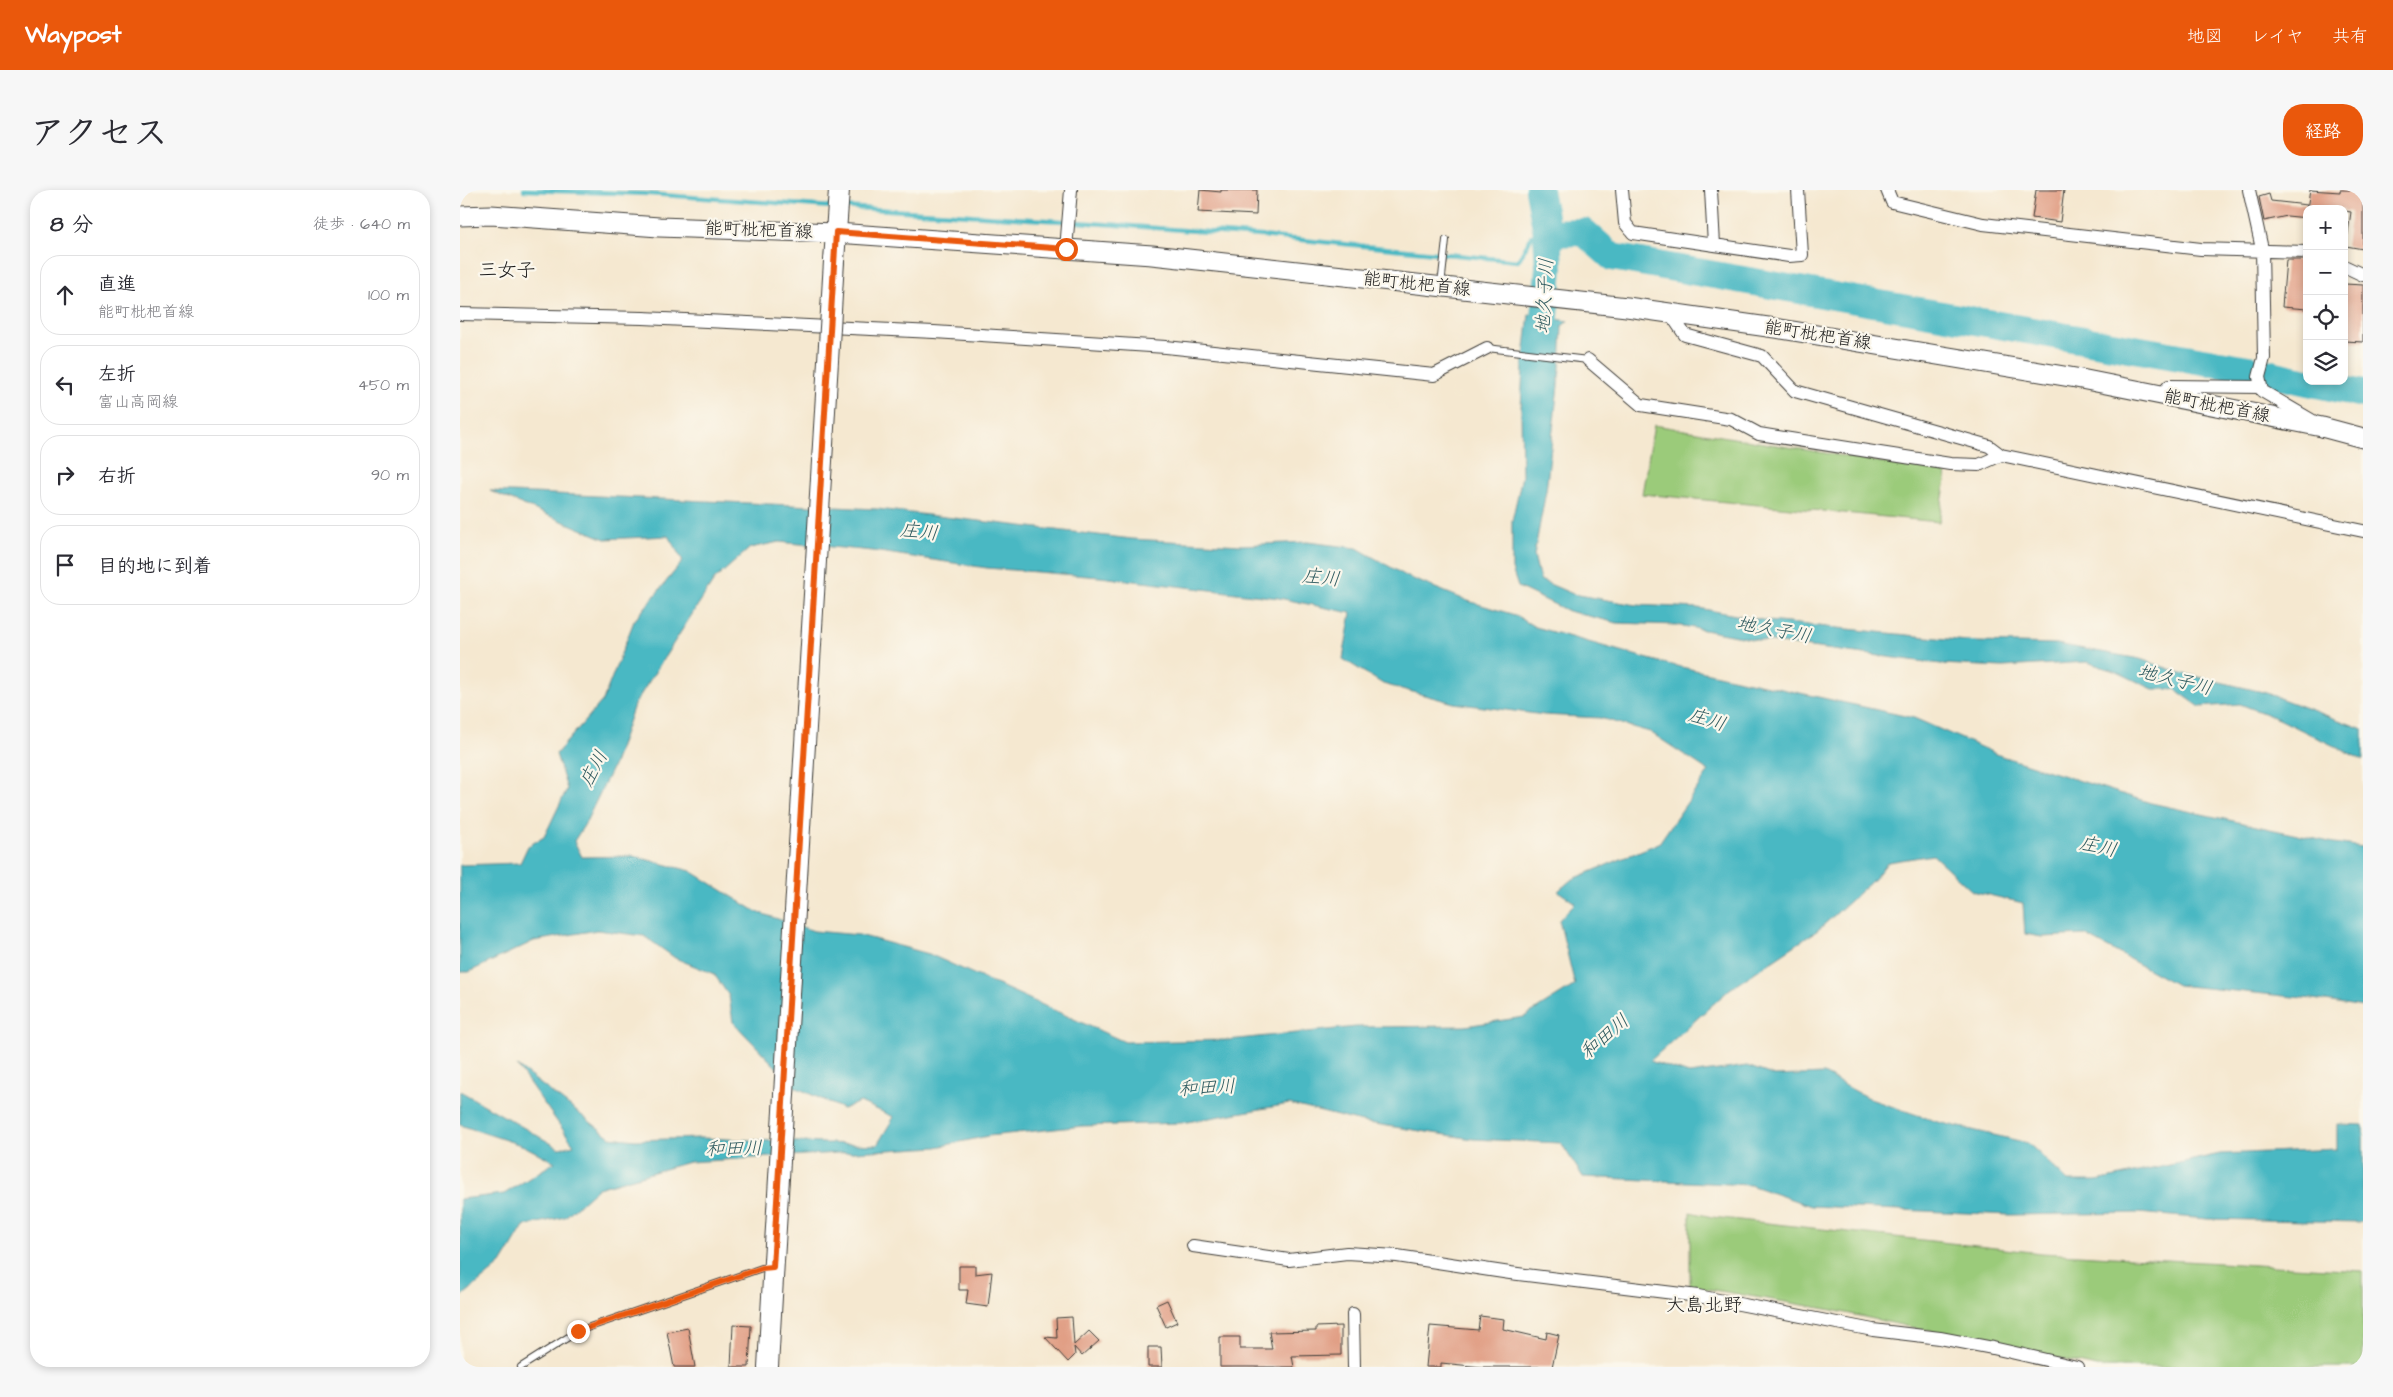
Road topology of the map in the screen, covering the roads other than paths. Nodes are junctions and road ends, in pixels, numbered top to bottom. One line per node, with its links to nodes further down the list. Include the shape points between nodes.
1 (1070, 190): 12 (street)
2 (1622, 190): 11 (street, via 1625,223 1633,233)
3 (1710, 190): 11 (street)
4 (1798, 190): 11 (street, via 1802,255 1788,256)
5 (1887, 190): 13 (street, via 1892,202 1983,224 2201,249)
6 (2248, 190): 13 (street)
7 (839, 194): 9 (main road)
8 (460, 216): 9 (main road, 能町枇杷首線, via 491,215 659,227)
9 (837, 226): 12 (main road, 能町枇杷首線); 29 (main road, bridge)
10 (1446, 240): 17 (lane)
11 (1714, 244)
12 (1066, 249): 17 (main road, 能町枇杷首線)
13 (2262, 249): 14 (street); 22 (street, via 2264,358 2259,377)
14 (2303, 252)
15 (2348, 268): 16 (street)
16 (2363, 275)
17 (1442, 280): 18 (main road, 能町枇杷首線, via 1490,292)
18 (1670, 313): 23 (main road, 能町枇杷首線, via 1898,348); 26 (street, via 1685,335 1762,356 1795,391 1989,446)
19 (460, 314): 20 (street, via 662,319 1146,345 1434,376)
20 (1487, 348): 21 (lane)
21 (1588, 360): 26 (street, via 1641,405 1731,419 1759,434 1950,464 1979,465)
22 (2261, 387): 23 (street, via 2169,386); 24 (street, via 2262,391)
23 (2162, 395): 24 (main road, 能町枇杷首線)
24 (2322, 427): 25 (main road, 能町枇杷首線)
25 (2363, 438)
26 (2001, 456): 27 (street)
27 (2363, 531)
28 (1193, 1246): 34 (street, via 1289,1260 1347,1253 1397,1256 1698,1296 1873,1330 1940,1338)
29 (773, 1264): 31 (lane, via 578,1331); 32 (main road)
30 (1353, 1314): 33 (street)
31 (521, 1367)
32 (768, 1367)
33 (1354, 1367)
34 (2077, 1367)

